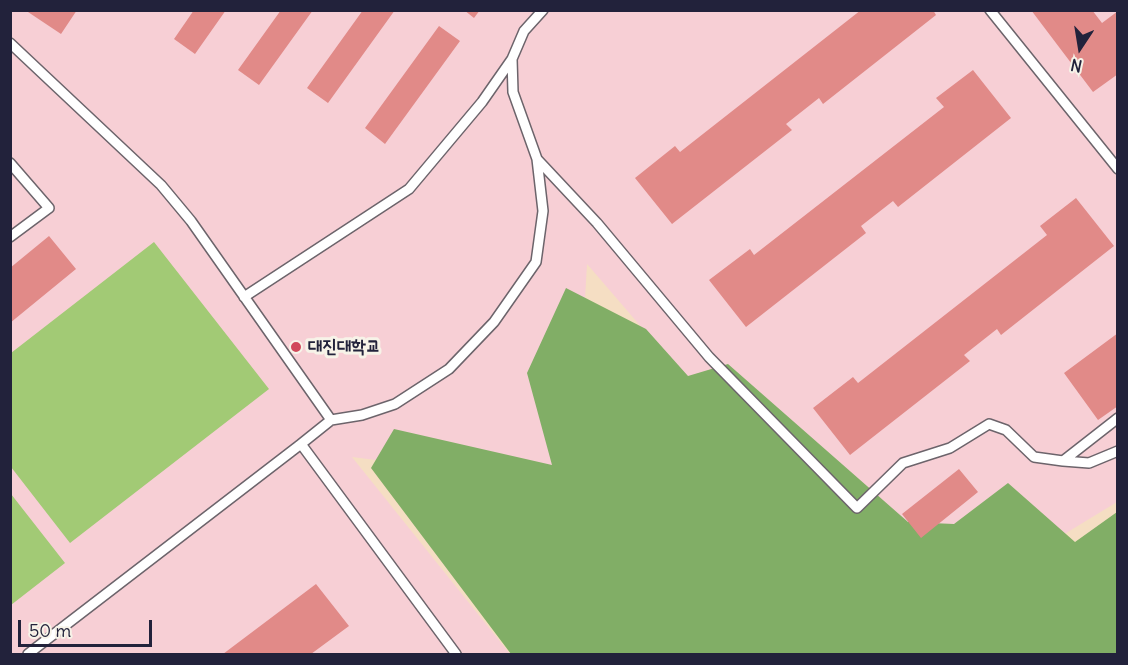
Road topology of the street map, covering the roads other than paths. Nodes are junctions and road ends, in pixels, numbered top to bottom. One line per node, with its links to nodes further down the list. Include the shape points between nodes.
1 (543, 10): 4 (lane, via 524,31)
2 (990, 10): 7 (lane)
3 (10, 43): 9 (lane, via 161,185)
4 (512, 59): 5 (lane, via 513,92); 9 (lane, via 482,102 409,189)
5 (537, 159): 11 (lane, via 543,211 536,262 494,322 449,369 395,404); 14 (lane, via 597,223 709,357 856,508 903,463 950,448 989,423 1006,430 1034,457)
6 (10, 163): 8 (lane, via 49,208)
7 (1118, 169)
8 (10, 237)
9 (244, 297): 11 (lane)
10 (1118, 418): 14 (lane)
11 (331, 420): 12 (lane)
12 (301, 444): 15 (lane); 16 (lane)
13 (1118, 451): 14 (lane, via 1089,463)
14 (1063, 461)
15 (28, 654)
16 (456, 654)

